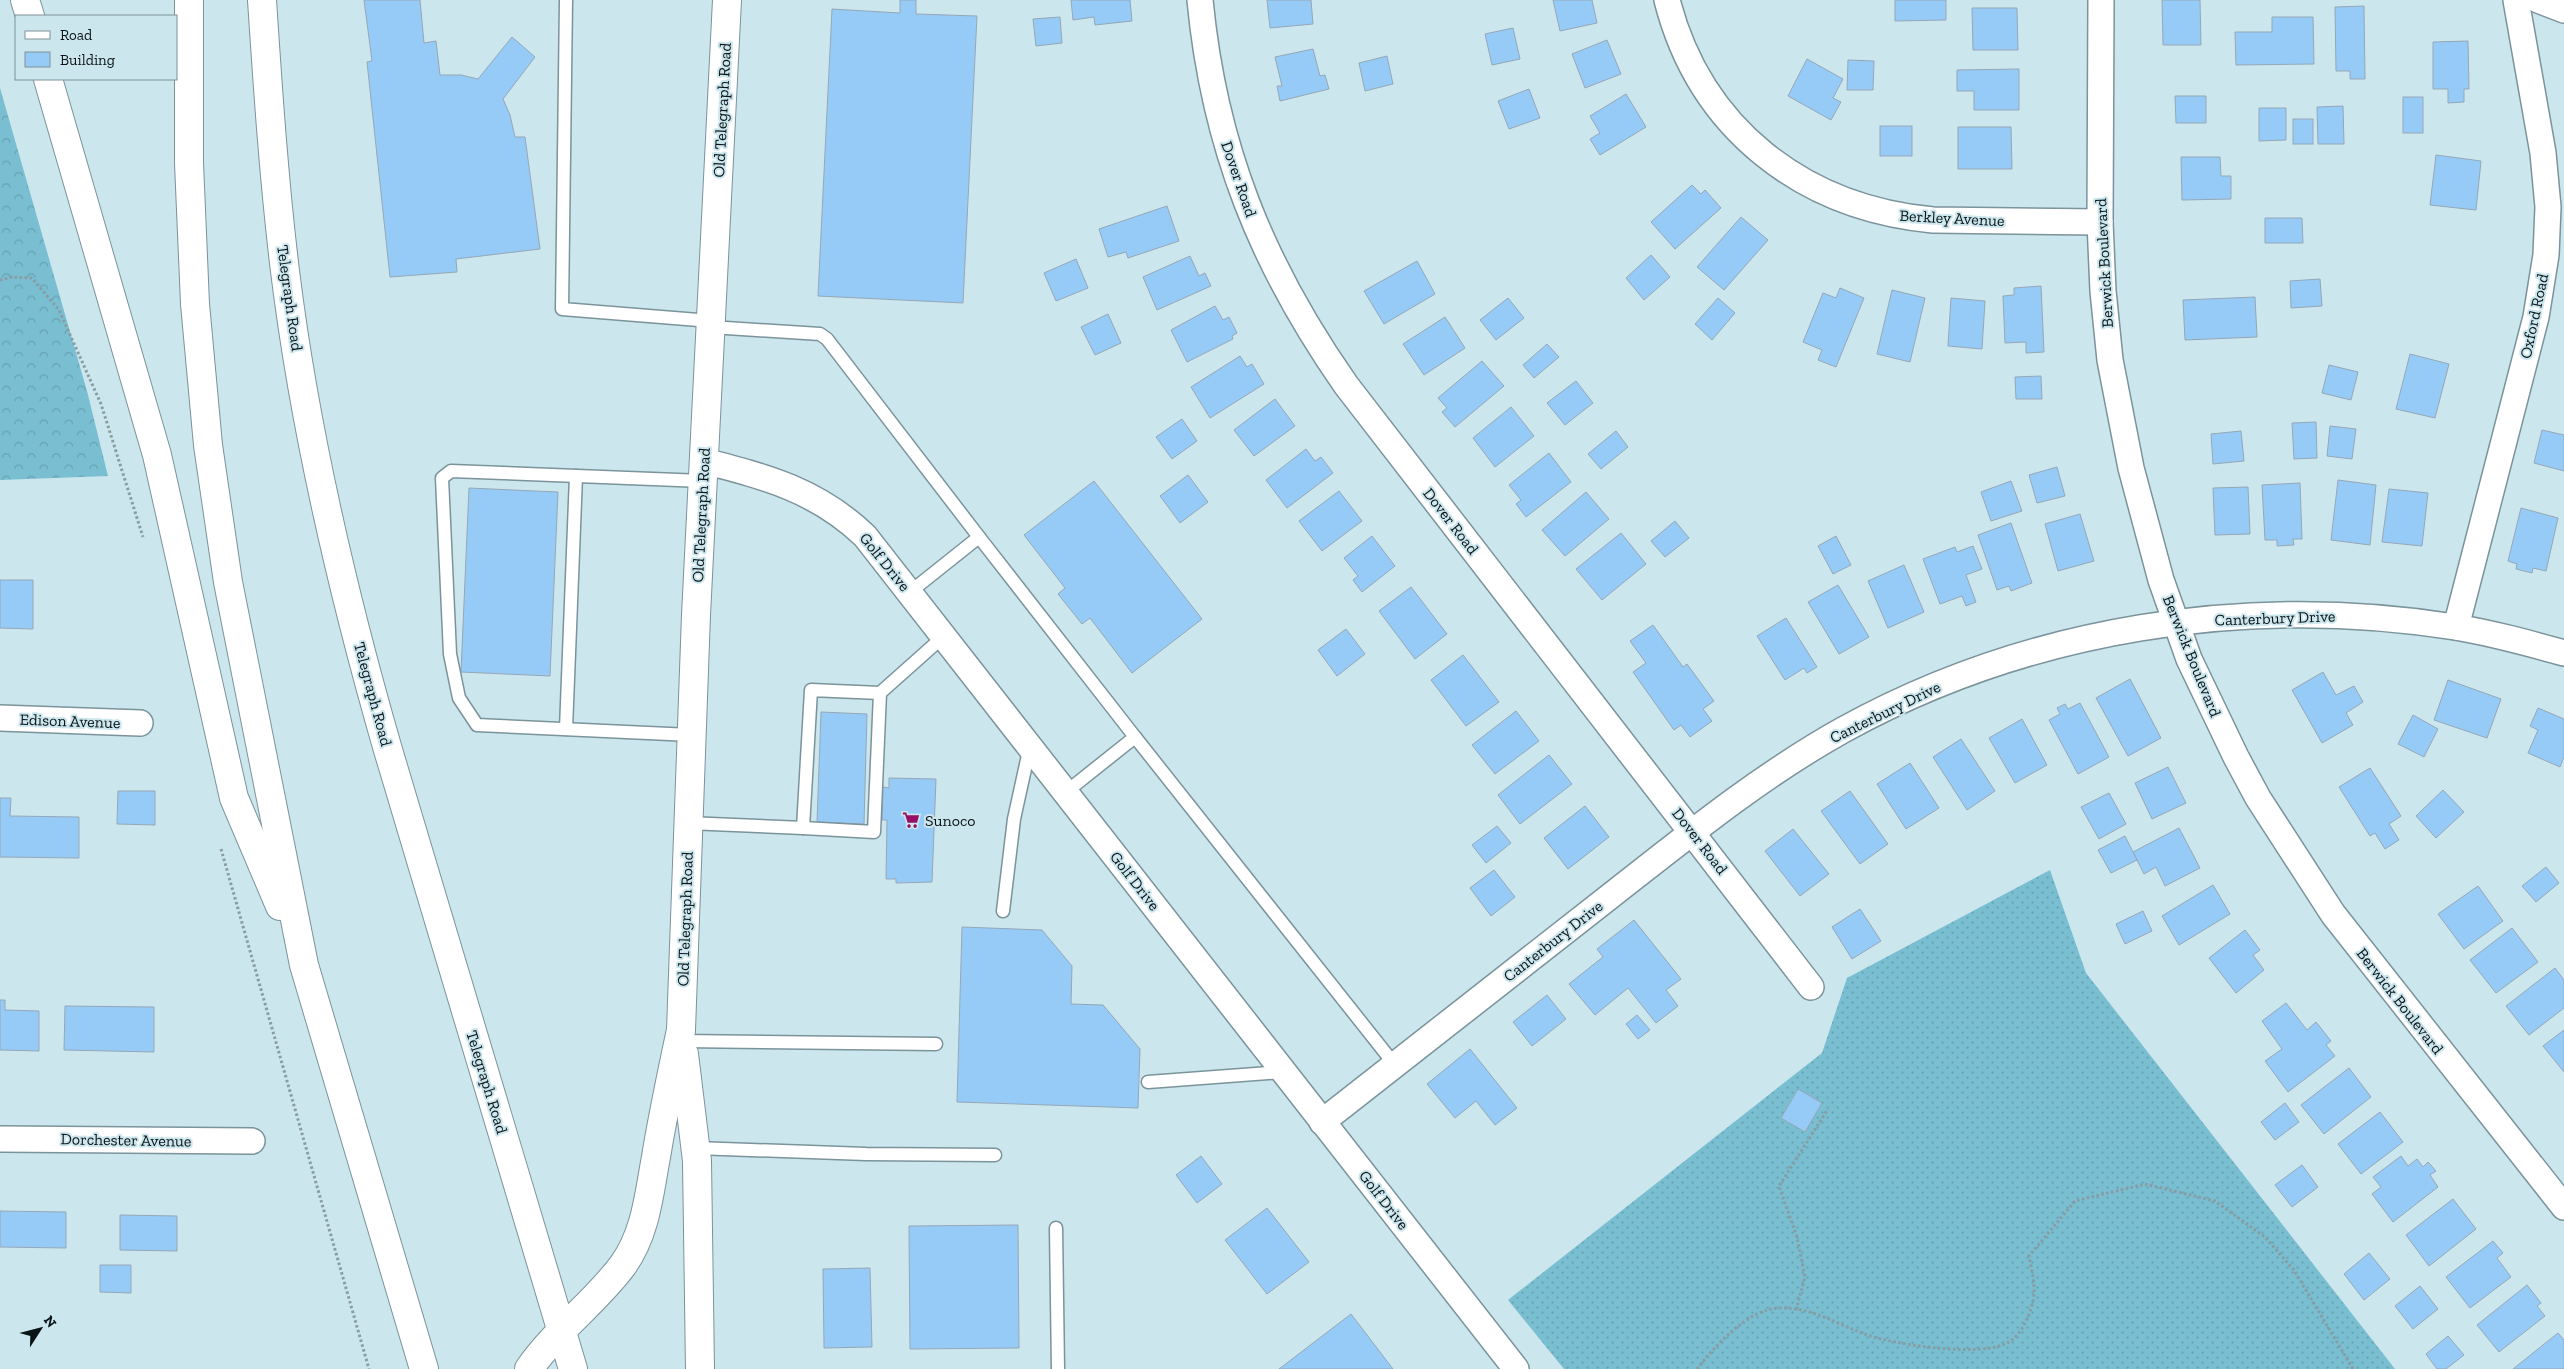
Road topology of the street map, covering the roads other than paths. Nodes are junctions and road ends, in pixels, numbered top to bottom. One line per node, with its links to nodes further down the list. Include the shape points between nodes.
1 (25, 0): 12 (main road)
2 (189, 0): 36 (main road, via 192,236 200,366 216,512)
3 (262, 0): 50 (main road, Telegraph Road, via 285,273 335,548 372,693)
4 (566, 0): 15 (lane, via 562,309)
5 (727, 0): 15 (main road, Old Telegraph Road)
6 (1200, 0): 34 (street, Dover Road, via 1208,66 1226,146 1255,225 1301,318 1346,385)
7 (1668, 0): 14 (street, Berkley Avenue, via 1682,47 1717,106 1746,138 1774,162 1827,194 1906,218)
8 (2101, 0): 14 (street, Berwick Boulevard)
9 (2516, 0): 21 (street, Oxford Road, via 2546,180 2546,262 2536,317)
10 (2538, 0): 11 (street)
11 (2564, 10)
12 (30, 15)
13 (48, 80): 36 (main road, via 156,455 234,798)
14 (2100, 222): 20 (street, Berwick Boulevard, via 2106,325 2119,413 2156,561)
15 (711, 324): 16 (main road, Old Telegraph Road); 18 (lane, via 820,334 827,339)
16 (703, 471): 17 (lane); 19 (street, Golf Drive, via 769,477 832,508 865,536); 28 (main road, Old Telegraph Road)
17 (576, 476): 27 (lane); 27 (lane, via 451,471 442,478 450,654 459,698 478,725)
18 (979, 537): 19 (lane); 29 (lane)
19 (910, 592): 22 (street, Golf Drive)
20 (2176, 623): 21 (street, Canterbury Drive, via 2285,615 2401,620); 34 (street, Canterbury Drive, via 2078,640 1987,666 1933,687 1844,730 1805,753); 48 (street, Berwick Boulevard, via 2193,668 2236,758 2306,876 2364,956)
21 (2456, 627): 23 (street, Canterbury Drive)
22 (944, 636): 24 (lane); 30 (street, Golf Drive)
23 (2564, 653)
24 (880, 693): 33 (lane, via 811,690); 33 (lane, via 874,832)
25 (0, 718): 26 (street, Edison Avenue)
26 (140, 723)
27 (566, 729): 28 (lane)
28 (691, 735): 32 (main road, Old Telegraph Road)
29 (1135, 737): 31 (lane); 40 (lane)
30 (1030, 746): 31 (street, Golf Drive); 35 (lane, via 1014,819)
31 (1066, 792): 41 (street, Golf Drive)
32 (688, 823): 33 (lane); 38 (main road, Old Telegraph Road)
33 (803, 828)
34 (1693, 832): 37 (street, Dover Road); 40 (street, Canterbury Drive)
35 (1003, 911)
36 (304, 964): 51 (main road)
37 (1811, 987)
38 (682, 1035): 39 (lane); 46 (main road); 50 (main road, via 640,1232 623,1264)
39 (936, 1044)
40 (1395, 1065): 43 (street, Canterbury Drive)
41 (1284, 1072): 42 (lane); 43 (street, Golf Drive)
42 (1148, 1082)
43 (1322, 1122): 56 (street, Golf Drive)
44 (0, 1138): 45 (street, Dorchester Avenue)
45 (252, 1141)
46 (695, 1148): 47 (lane, via 866,1154); 54 (main road)
47 (995, 1154)
48 (2564, 1207)
49 (1056, 1228): 55 (lane)
50 (561, 1331): 52 (main road); 53 (main road, Telegraph Road)
51 (424, 1369)
52 (529, 1369)
53 (573, 1369)
54 (700, 1369)
55 (1058, 1369)
56 (1516, 1369)

